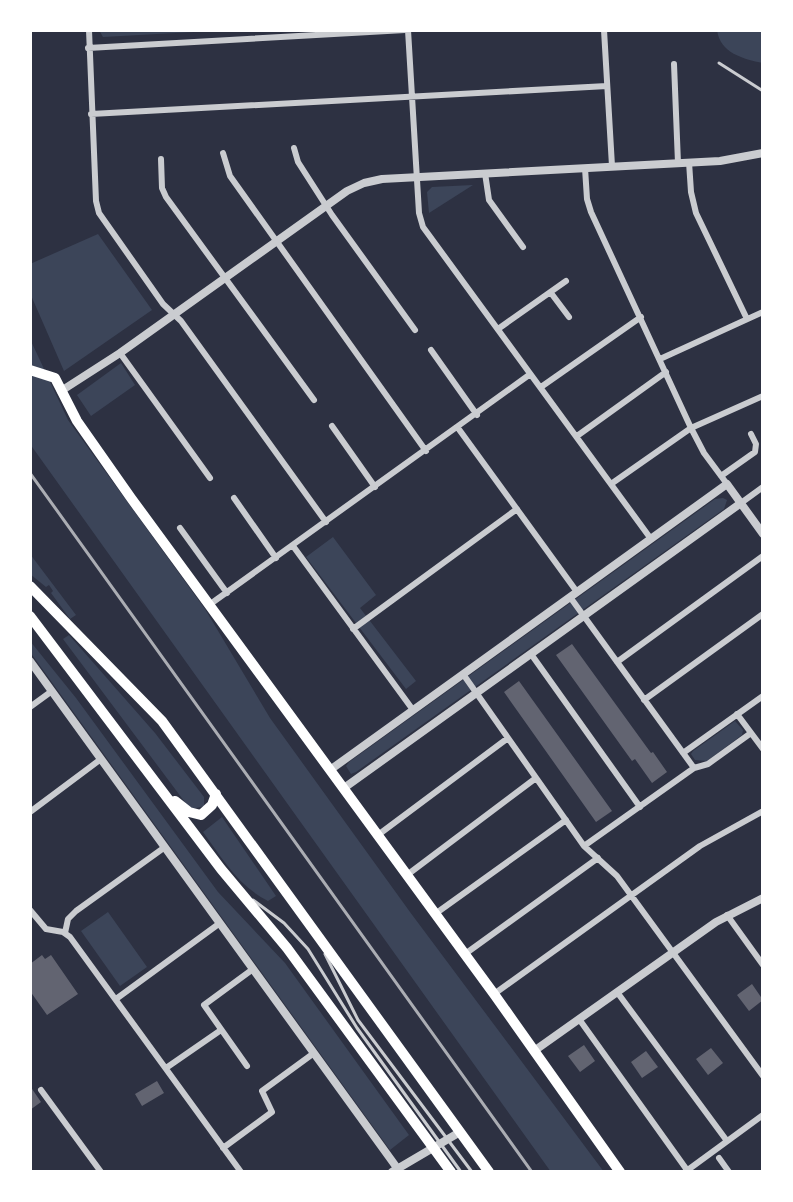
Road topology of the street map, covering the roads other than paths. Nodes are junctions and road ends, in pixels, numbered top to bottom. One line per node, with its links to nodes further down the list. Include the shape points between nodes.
1 (89, 30): 4 (street)
2 (406, 30): 4 (street); 9 (street)
3 (604, 30): 7 (street)
4 (88, 48): 10 (street)
5 (719, 63): 8 (lane)
6 (674, 64): 16 (street)
7 (607, 86): 9 (street); 17 (street)
8 (763, 91)
9 (412, 97): 10 (street); 20 (street)
10 (91, 114): 28 (street, via 99,213)
11 (294, 148): 21 (street)
12 (223, 153): 22 (street, via 227,171)
13 (763, 153): 15 (street)
14 (161, 159): 24 (street, via 166,197)
15 (689, 162): 16 (street); 31 (street, via 696,213)
16 (678, 163): 17 (street)
17 (612, 166): 18 (street)
18 (585, 168): 19 (street); 30 (street, via 589,209)
19 (485, 173): 20 (street); 23 (street, via 489,200)
20 (417, 177): 21 (street, via 364,183); 32 (street, via 423,227)
21 (327, 205): 22 (street); 33 (street)
22 (277, 241): 24 (street); 50 (street)
23 (523, 247)
24 (225, 278): 28 (street); 43 (street)
25 (566, 281): 26 (street)
26 (551, 293): 29 (street); 32 (street)
27 (763, 312): 31 (street)
28 (174, 314): 35 (street); 59 (street)
29 (569, 317)
30 (641, 317): 36 (street); 40 (street)
31 (747, 319): 36 (street)
32 (498, 329): 39 (street)
33 (415, 330)
34 (431, 350): 44 (street)
35 (120, 353): 41 (street); 51 (street)
36 (660, 359): 38 (street)
37 (30, 370): 41 (main road, via 55,378)
38 (666, 372): 47 (street); 49 (street)
39 (529, 375): 40 (street); 44 (street)
40 (541, 387): 49 (street)
41 (61, 391): 69 (main road, via 82,429)
42 (763, 396): 47 (street)
43 (314, 400)
44 (477, 415): 46 (street)
45 (332, 426): 54 (street)
46 (458, 428): 50 (street); 58 (street)
47 (691, 428): 52 (street); 53 (street)
48 (751, 434): 52 (street, via 755,452)
49 (577, 436): 53 (street)
50 (426, 451): 54 (street)
51 (210, 478)
52 (724, 480): 57 (street); 62 (street)
53 (611, 484): 62 (street)
54 (375, 487): 59 (street)
55 (763, 487): 57 (street)
56 (234, 498): 65 (street)
57 (741, 503): 61 (street); 72 (street)
58 (517, 509): 68 (street); 73 (street)
59 (326, 522): 63 (street)
60 (180, 528): 67 (street)
61 (763, 534)
62 (651, 539): 68 (street)
63 (293, 546): 65 (street); 73 (street)
64 (763, 556): 76 (street)
65 (276, 558): 67 (street)
66 (30, 586): 95 (main road, via 162,721)
67 (227, 593): 69 (street)
68 (574, 595): 72 (street); 77 (street)
69 (209, 605): 91 (main road)
70 (763, 614): 81 (street)
71 (30, 616): 94 (main road)
72 (584, 617): 74 (street); 76 (street)
73 (353, 629): 83 (street)
74 (531, 654): 79 (street); 96 (street)
75 (30, 661): 78 (street)
76 (617, 662): 81 (street)
77 (463, 674): 79 (street); 83 (street)
78 (52, 691): 82 (street); 89 (street)
79 (476, 694): 86 (street); 93 (street)
80 (763, 696): 84 (street)
81 (644, 700): 88 (street)
82 (30, 707)
83 (413, 710): 91 (street)
84 (737, 714): 85 (street); 88 (street)
85 (751, 733): 87 (street); 90 (street)
86 (508, 738): 92 (street); 100 (street)
87 (763, 749)
88 (683, 753): 90 (street)
89 (101, 759): 98 (street); 102 (street)
90 (694, 768): 96 (street)
91 (330, 770): 93 (main road)
92 (536, 778): 99 (street); 104 (street)
93 (344, 788): 100 (main road)
94 (163, 790): 95 (main road, via 195,815 206,813); 131 (main road)
95 (216, 794): 111 (main road)
96 (640, 807): 101 (street)
97 (763, 811): 105 (street, via 700,846)
98 (30, 812)
99 (566, 820): 101 (street); 108 (street)
100 (378, 835): 104 (main road)
101 (584, 846): 103 (street)
102 (165, 847): 110 (street); 112 (street, via 71,915)
103 (598, 858): 105 (street); 114 (street)
104 (407, 875): 108 (main road)
105 (630, 895): 113 (street); 118 (street)
106 (763, 898): 109 (street)
107 (30, 910): 112 (street, via 46,929)
108 (435, 914): 114 (main road)
109 (727, 915): 113 (street); 115 (street)
110 (220, 923): 116 (street); 119 (street)
111 (315, 930): 129 (main road); 131 (lane, via 358,1020)
112 (65, 933): 119 (street)
113 (672, 953): 117 (street); 126 (street)
114 (465, 954): 118 (main road)
115 (763, 965)
116 (253, 969): 121 (street, via 204,1005); 123 (street)
117 (617, 992): 120 (street); 130 (street)
118 (494, 994): 122 (main road)
119 (116, 999): 125 (street)
120 (579, 1019): 122 (street); 135 (street)
121 (221, 1030): 124 (street); 125 (street)
122 (534, 1051): 142 (main road)
123 (314, 1053): 132 (street, via 262,1091 272,1112); 134 (street)
124 (247, 1066)
125 (166, 1068): 132 (street)
126 (763, 1076)
127 (41, 1090): 136 (street)
128 (763, 1115): 130 (street)
129 (460, 1132): 131 (street); 141 (main road)
130 (727, 1141): 135 (street)
131 (441, 1144): 134 (street); 138 (main road); 139 (lane); 140 (lane)
132 (223, 1148): 137 (street)
133 (719, 1158): 143 (street)
134 (397, 1171)
135 (686, 1171)
136 (101, 1172)
137 (241, 1172)
138 (451, 1172)
139 (461, 1172)
140 (472, 1172)
141 (489, 1172)
142 (620, 1172)
143 (729, 1172)

